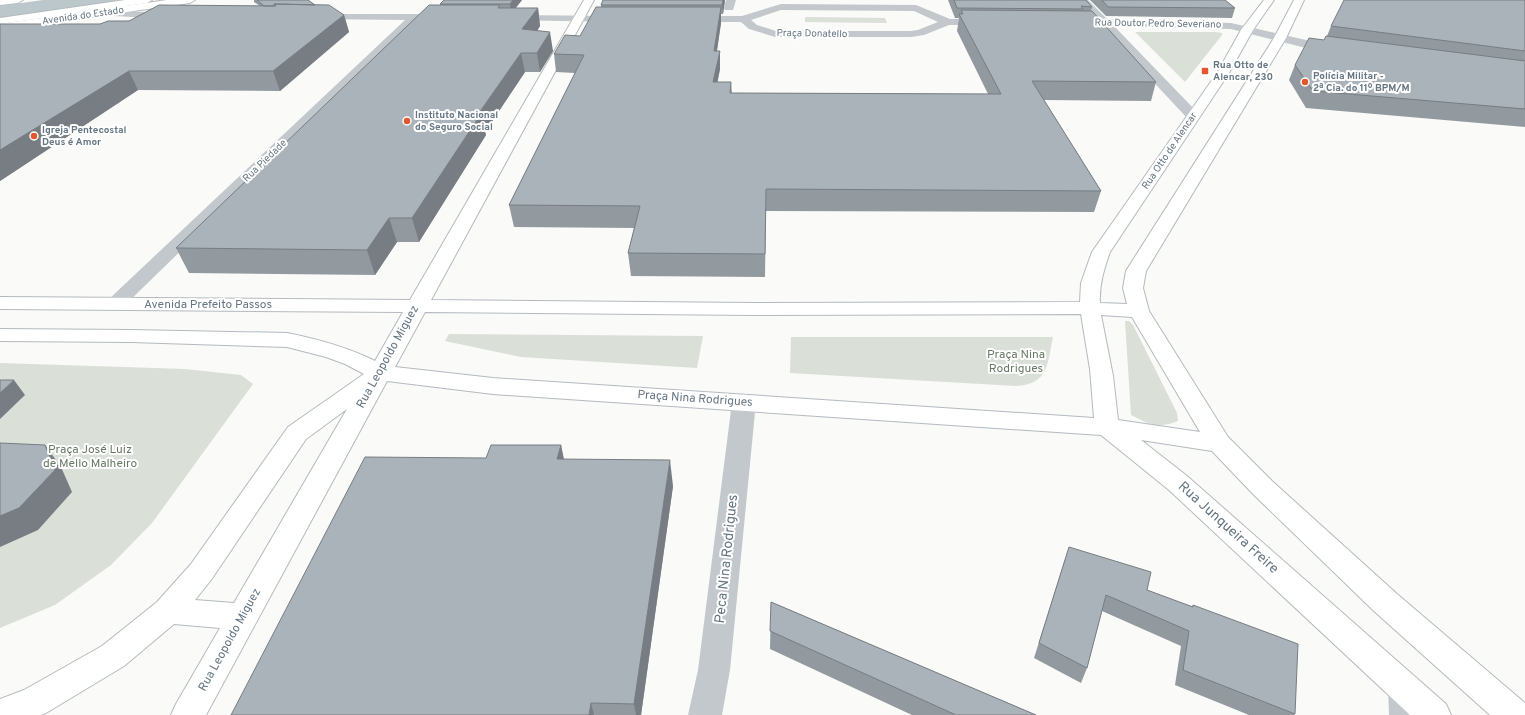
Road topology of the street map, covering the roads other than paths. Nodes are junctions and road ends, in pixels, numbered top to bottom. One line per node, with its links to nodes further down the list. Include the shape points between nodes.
1 (147, 0): 22 (main road, Avenida do Estado)
2 (190, 0): 12 (main road, Avenida do Estado)
3 (589, 0): 18 (main road, Rua Leopoldo Miguez)
4 (1082, 0): 26 (street)
5 (1269, 0): 28 (main road, Rua Otto de Alencar)
6 (1299, 0): 29 (main road)
7 (930, 1): 11 (street)
8 (0, 2): 9 (main road, Avenida do Estado)
9 (23, 2): 10 (main road, Avenida do Estado)
10 (0, 8)
11 (916, 8): 21 (street, via 789,6 764,11); 23 (street)
12 (101, 13): 13 (street); 27 (main road, Avenida do Estado)
13 (178, 16)
14 (304, 17): 15 (street)
15 (414, 17): 16 (street); 33 (street, Rua Piedade)
16 (454, 17)
17 (500, 18): 18 (street)
18 (579, 19): 19 (street); 34 (main road, Rua Leopoldo Miguez)
19 (626, 19)
20 (681, 19): 21 (street)
21 (744, 20): 23 (street, Praça Donatello, via 753,28 765,32 792,35 911,34)
22 (0, 21)
23 (948, 22): 24 (street)
24 (994, 22)
25 (1064, 22): 26 (street, Rua Doutor Pedro Severiano)
26 (1103, 23): 28 (street, Rua Doutor Pedro Severiano, via 1224,26); 31 (street)
27 (0, 27)
28 (1247, 30): 29 (street, Rua Doutor Pedro Severiano); 31 (main road, Rua Otto de Alencar, via 1223,73)
29 (1280, 38): 30 (street, Rua Doutor Pedro Severiano); 36 (main road, via 1136,271 1134,288)
30 (1344, 49)
31 (1193, 116): 35 (main road, Rua Otto de Alencar, via 1101,252 1092,276)
32 (0, 303): 33 (main road, Avenida Prefeito Passos)
33 (115, 304): 34 (main road, Avenida Prefeito Passos)
34 (416, 306): 35 (main road, via 745,309); 38 (main road, Rua Leopoldo Miguez)
35 (1089, 308): 36 (main road); 40 (main road, via 1101,368)
36 (1139, 311): 41 (main road)
37 (0, 335): 38 (main road, via 287,340 334,352)
38 (380, 373): 39 (main road, Praça Nina Rodrigues, via 493,386); 42 (main road, via 297,433 201,572); 43 (main road, Rua Leopoldo Miguez)
39 (744, 402): 40 (main road, Praça Nina Rodrigues); 47 (street, Peca Nina Rodrigues, via 714,670)
40 (1107, 427): 41 (main road); 44 (main road, Rua Junqueira Freire, via 1178,483)
41 (1219, 443): 49 (main road, via 1263,488 1386,603)
42 (168, 611): 43 (main road); 45 (main road, via 113,656 34,702)
43 (243, 617): 46 (main road, Rua Leopoldo Miguez)
44 (1405, 701): 48 (main road, Rua Junqueira Freire)
45 (0, 715)
46 (188, 715)
47 (705, 715)
48 (1434, 715)
49 (1514, 715)

